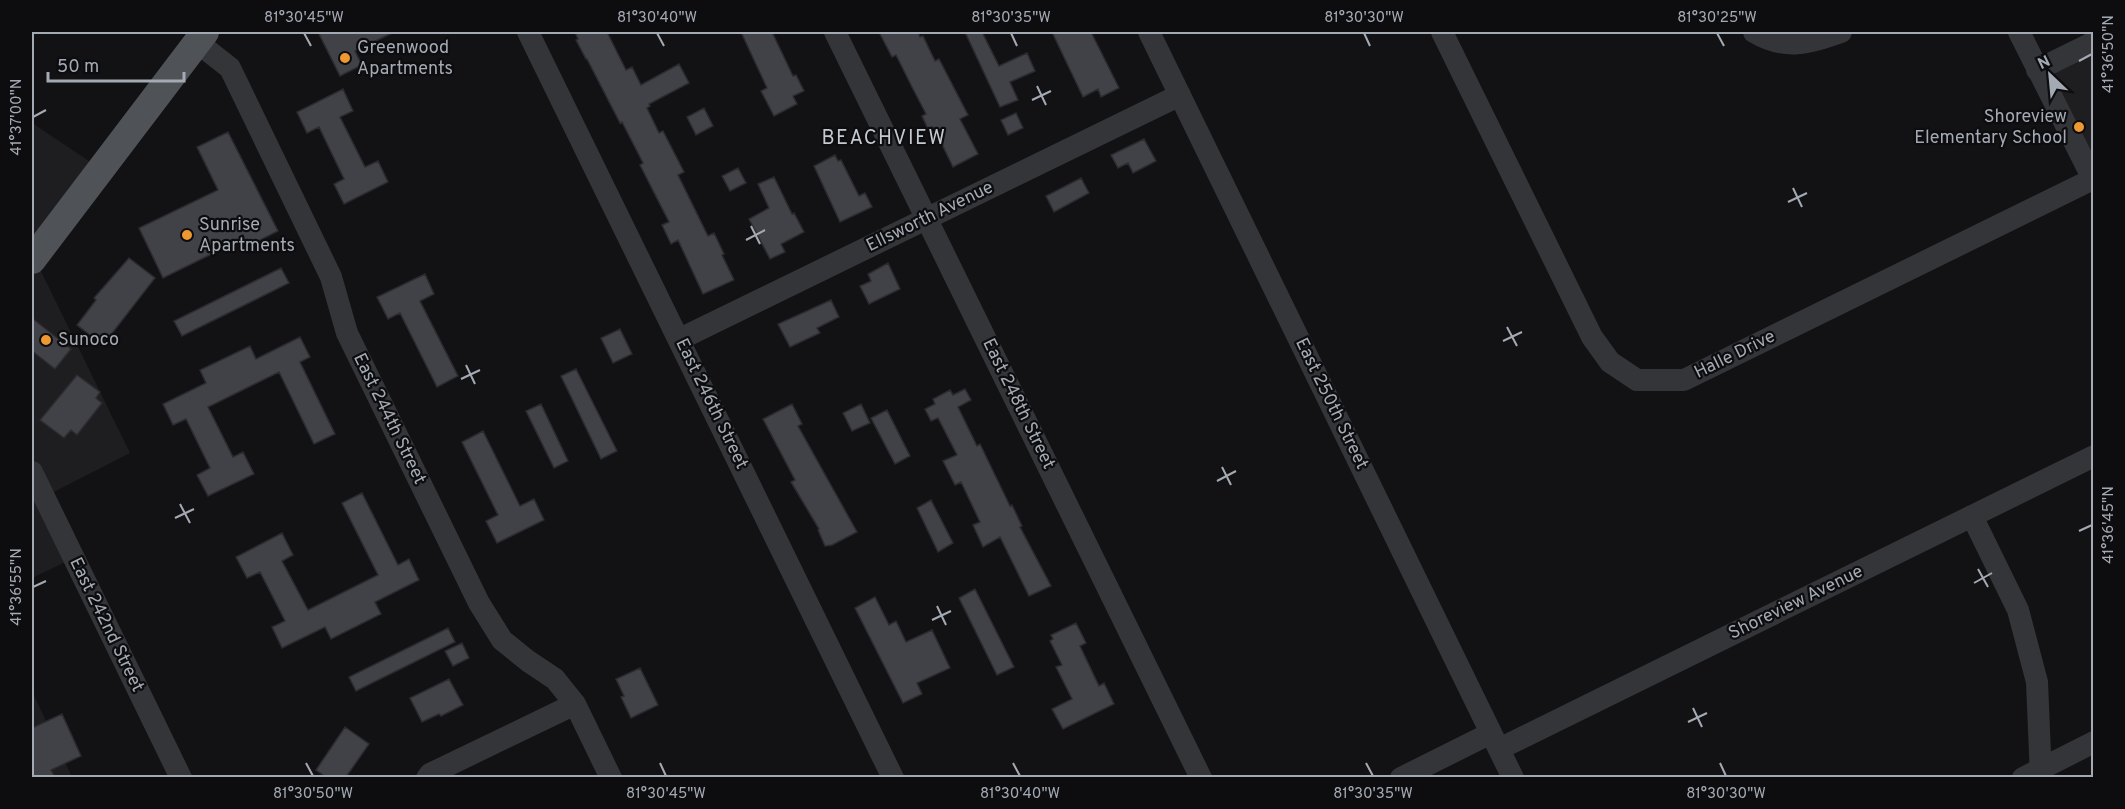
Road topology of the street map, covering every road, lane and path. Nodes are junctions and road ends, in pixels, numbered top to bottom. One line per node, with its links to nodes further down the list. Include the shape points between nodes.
1 (528, 32): 15 (street, East 246th Street)
2 (835, 32): 13 (street, East 248th Street)
3 (1442, 32): 12 (street, Halle Drive, via 1592,337 1610,362 1637,380 1684,380)
4 (1754, 32): 5 (street, via 1781,43 1809,43)
5 (1841, 32)
6 (2019, 32): 10 (street)
7 (1155, 34): 11 (street, East 250th Street)
8 (201, 37): 14 (main road); 19 (street, East 244th Street, via 230,68 332,277 347,333 479,603 502,640 555,679)
9 (2094, 42): 10 (street)
10 (2037, 70): 12 (street)
11 (1180, 94): 13 (street, Ellsworth Avenue); 20 (street, East 250th Street)
12 (2093, 180)
13 (927, 218): 15 (street, Ellsworth Avenue); 27 (street, East 248th Street)
14 (32, 260)
15 (680, 339): 26 (street, East 246th Street)
16 (2094, 456): 18 (street, Shoreview Avenue)
17 (32, 472): 24 (street, East 242nd Street)
18 (1972, 516): 20 (street, Shoreview Avenue); 22 (street, via 2018,610 2037,682)
19 (575, 704): 23 (street); 25 (street, East 244th Street)
20 (1495, 741): 28 (street, Shoreview Avenue); 29 (street, East 250th Street)
21 (2094, 742): 22 (street)
22 (2035, 774)
23 (428, 776)
24 (182, 777)
25 (611, 777)
26 (893, 777)
27 (1201, 777)
28 (1401, 777)
29 (1513, 777)

